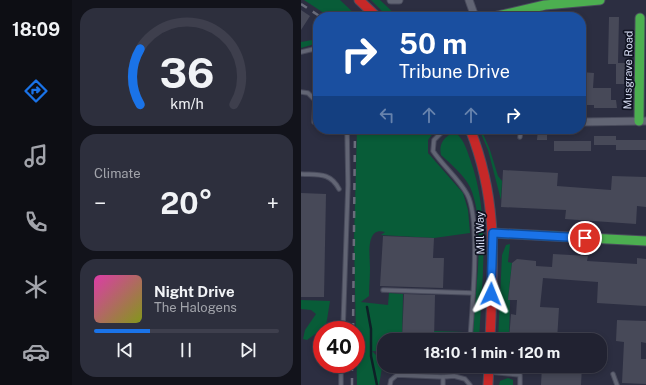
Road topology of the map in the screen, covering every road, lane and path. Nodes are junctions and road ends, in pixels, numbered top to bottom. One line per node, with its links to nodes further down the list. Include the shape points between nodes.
1 (359, 0): 5 (street)
2 (469, 0): 6 (street)
3 (600, 0): 4 (street)
4 (545, 3): 7 (street)
5 (372, 12)
6 (473, 12)
7 (519, 12)
8 (640, 18): 13 (street, Musgrave Road)
9 (313, 49): 10 (lane)
10 (301, 52)
11 (301, 92): 12 (lane, via 308,93)
12 (313, 98)
13 (643, 121): 14 (street, Musgrave Road)
14 (586, 122)
15 (347, 134): 26 (lane)
16 (440, 134): 25 (lane, via 434,140 433,151 468,195 474,219)
17 (472, 134): 22 (street, Mill Way, via 488,181)
18 (520, 134): 19 (lane)
19 (520, 137)
20 (301, 174): 21 (lane, via 327,176 335,180)
21 (339, 189)
22 (493, 233): 23 (street); 28 (street, Mill Way)
23 (646, 241)
24 (383, 290): 25 (lane)
25 (473, 293): 27 (lane)
26 (343, 321)
27 (470, 333)
28 (490, 333)
29 (341, 373): 35 (lane)
30 (489, 373): 38 (street)
31 (510, 373): 39 (lane, via 520,375)
32 (613, 374): 40 (lane)
33 (443, 377): 34 (lane, via 465,379); 36 (lane, via 397,375 391,380); 37 (lane)
34 (469, 384)
35 (341, 385)
36 (390, 385)
37 (443, 385)
38 (488, 385)
39 (520, 385)
40 (617, 385)

